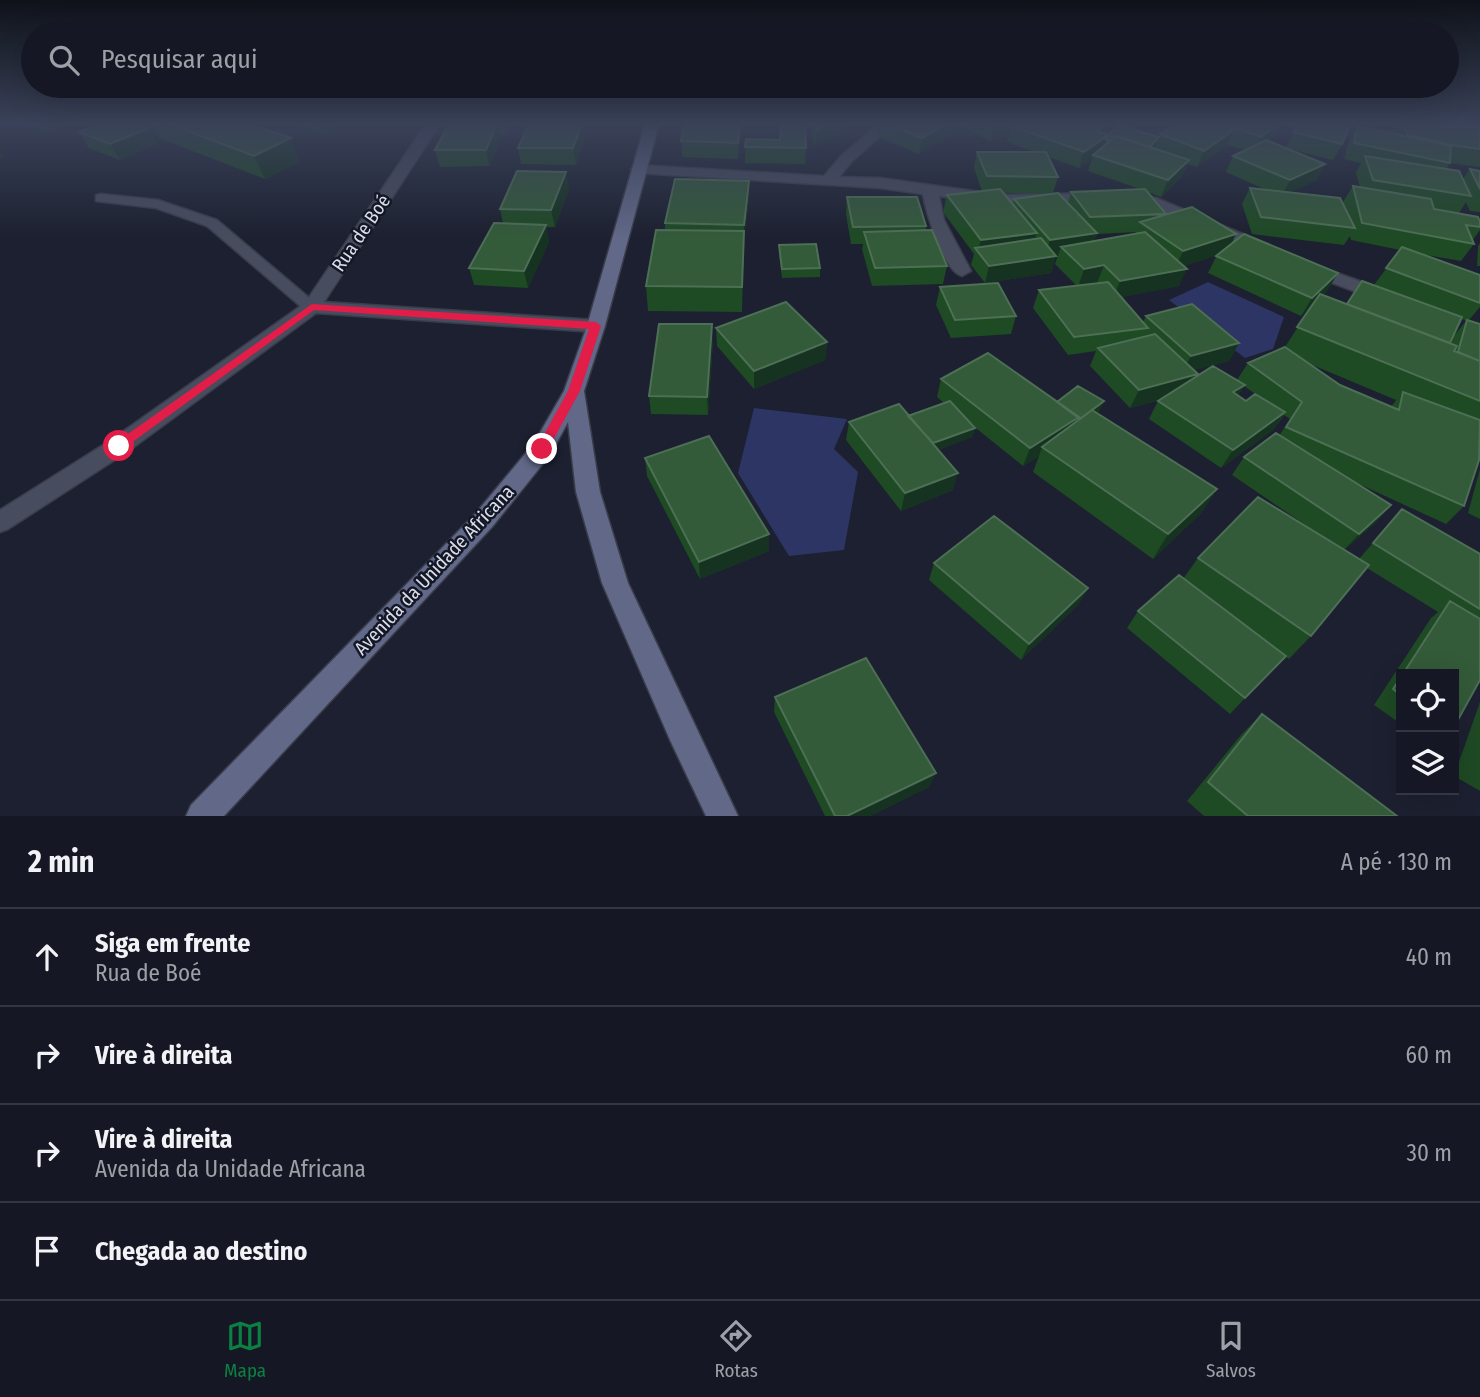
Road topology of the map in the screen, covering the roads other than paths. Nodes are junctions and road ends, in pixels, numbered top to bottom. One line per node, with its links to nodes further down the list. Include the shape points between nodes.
1 (408, 162): 10 (street, Rua de Boé)
2 (640, 162): 4 (street, Avenida da Unidade Africana)
3 (844, 162): 5 (street)
4 (638, 169): 5 (street); 11 (street, Avenida da Unidade Africana)
5 (828, 181): 6 (street)
6 (930, 189): 8 (street, via 936,220); 9 (street, via 1003,200 1124,197 1150,201)
7 (101, 198): 10 (lane, via 158,204 212,223)
8 (962, 271)
9 (1395, 300)
10 (312, 307): 11 (street); 13 (street, Rua de Boé, via 119,446)
11 (596, 326): 12 (street, Avenida da Unidade Africana)
12 (574, 391): 14 (street, Avenida da Unidade Africana, via 542,449 484,520); 15 (street, via 588,492 615,583)
13 (0, 522)
14 (202, 816)
15 (722, 816)

